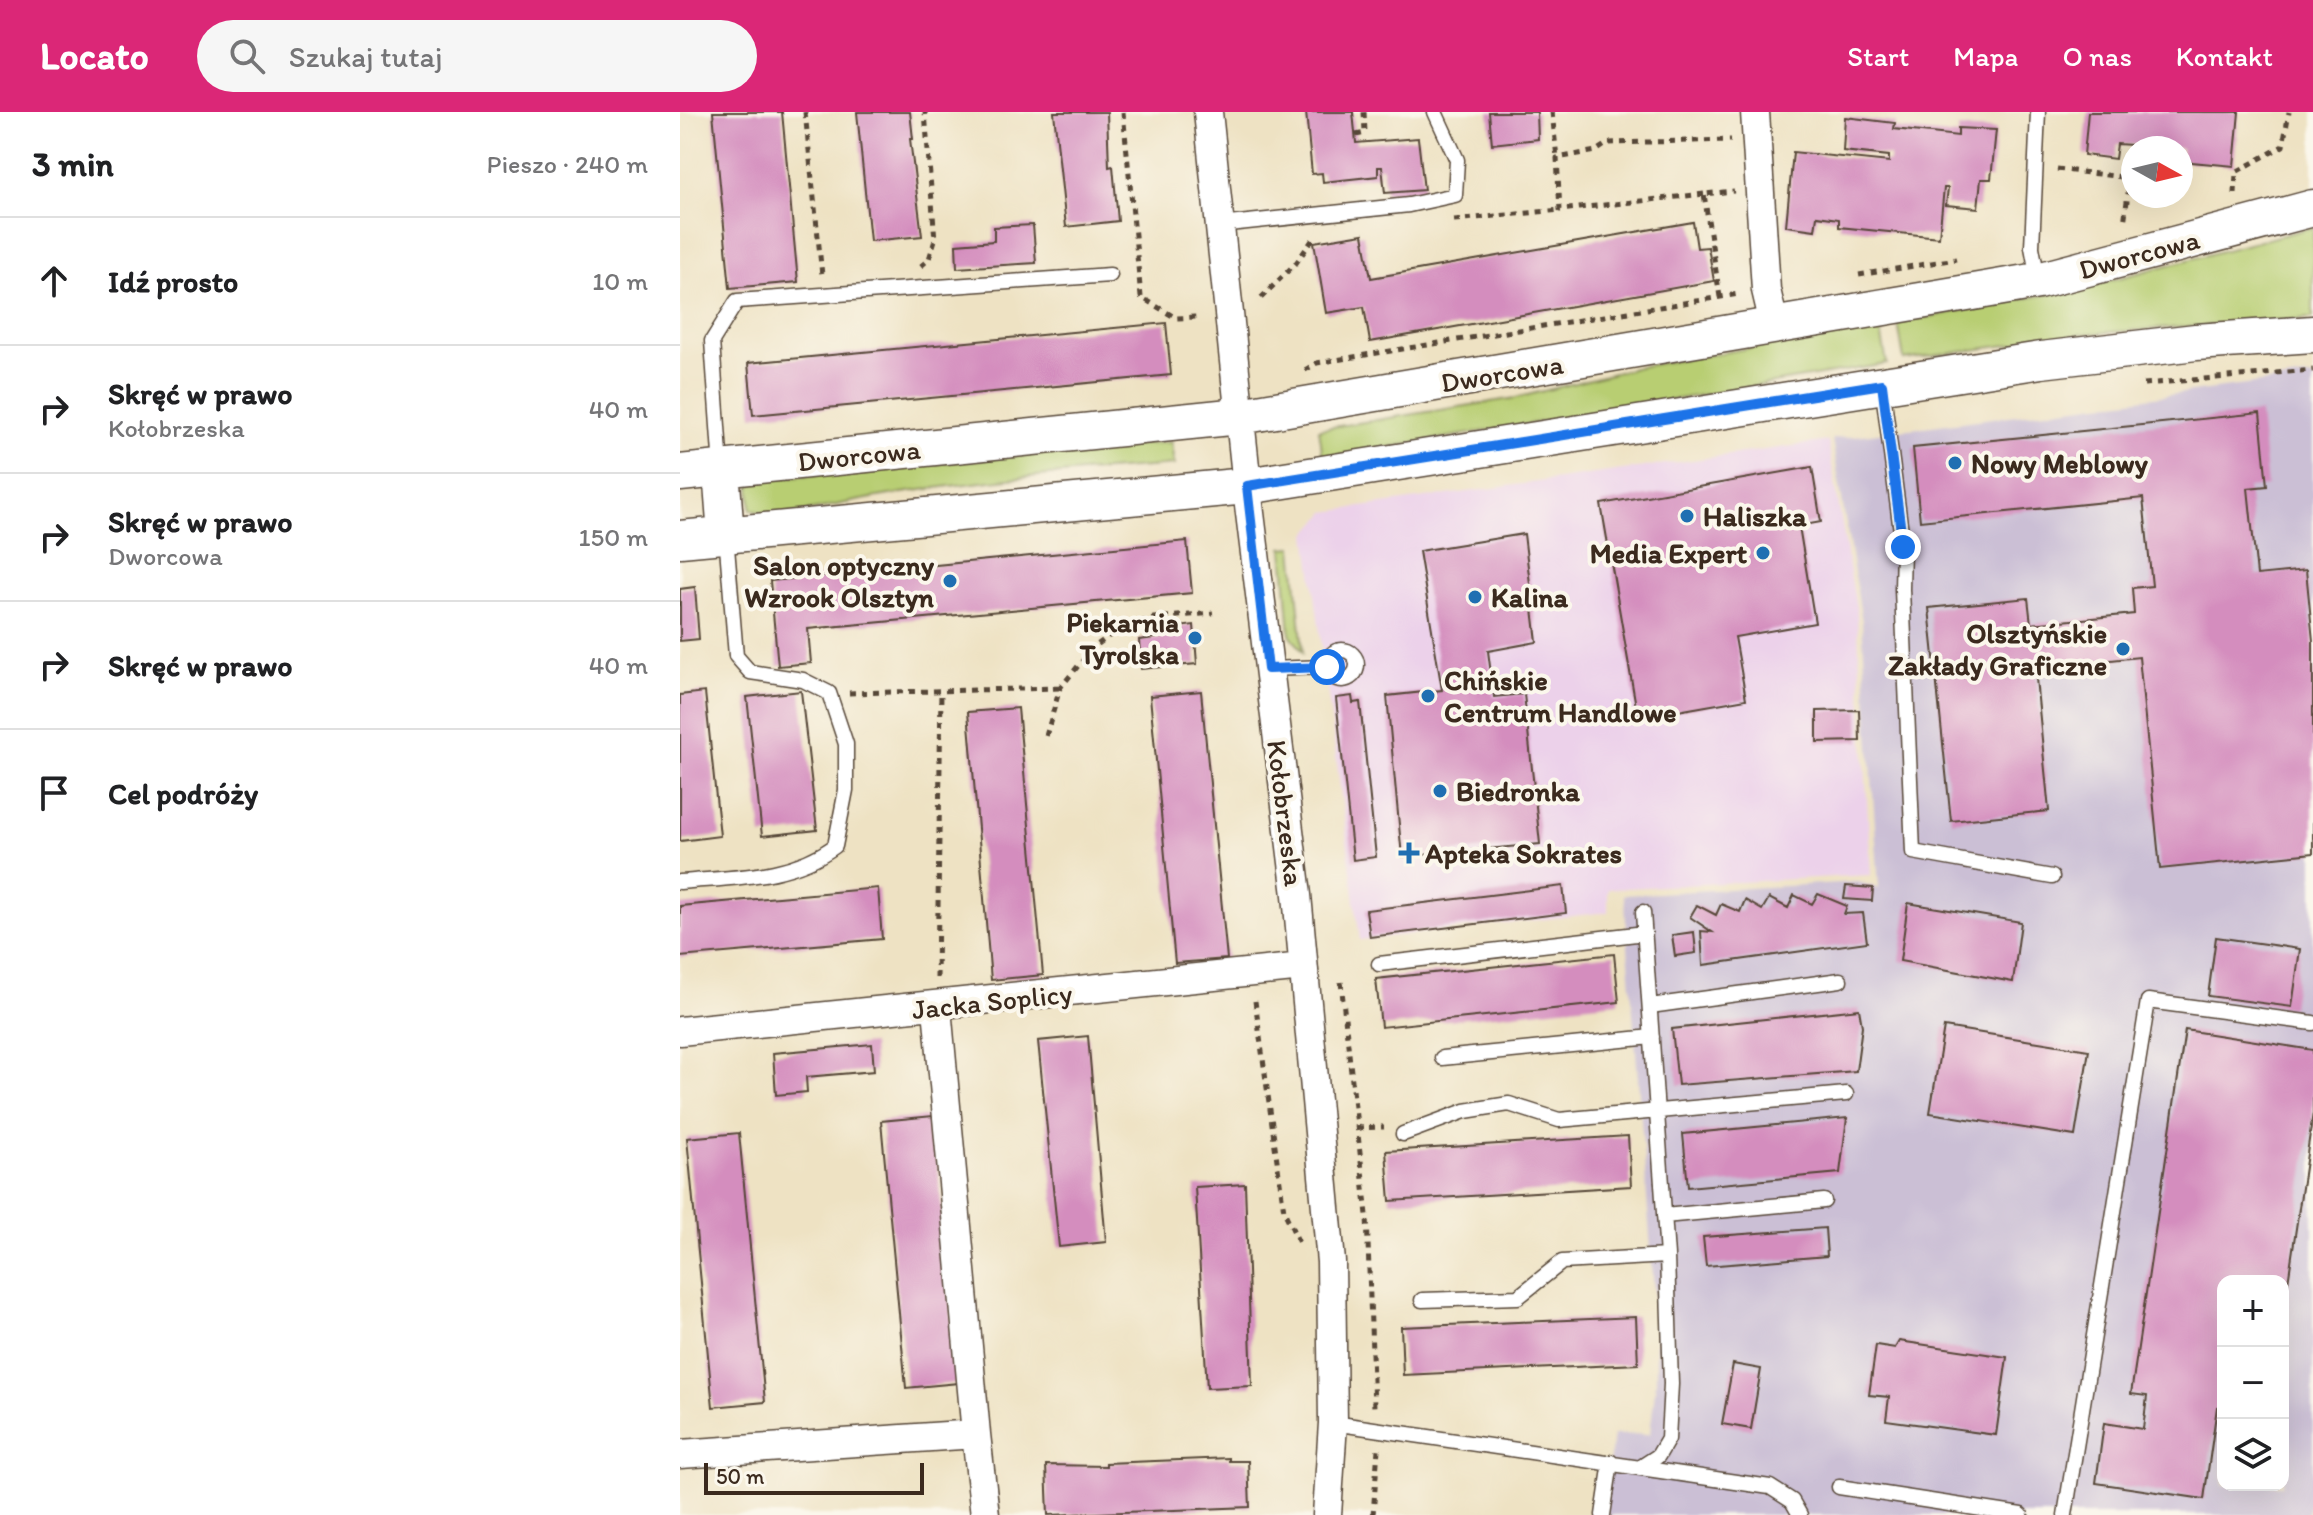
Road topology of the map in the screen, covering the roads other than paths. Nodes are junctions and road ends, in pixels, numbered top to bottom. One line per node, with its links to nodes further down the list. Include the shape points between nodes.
1 (1208, 112): 6 (street, Kołobrzeska)
2 (1435, 112): 6 (lane, via 1457,160 1455,195 1409,205)
3 (2038, 112): 8 (lane, via 2032,247)
4 (1755, 116): 9 (street, via 1766,290)
5 (2313, 208): 8 (street, Dworcowa)
6 (1219, 225): 12 (street, Kołobrzeska)
7 (1110, 275): 13 (lane, via 737,301 712,341)
8 (2038, 281): 9 (street, Dworcowa)
9 (1775, 328): 12 (street, Dworcowa)
10 (2313, 334): 11 (street, via 2087,355)
11 (1882, 384): 15 (street); 20 (lane, via 1903,547 1913,852)
12 (1240, 416): 13 (street, Dworcowa); 15 (street, Kołobrzeska)
13 (721, 470): 14 (street, Dworcowa); 16 (street)
14 (680, 473)
15 (1247, 486): 16 (street); 19 (street, Kołobrzeska)
16 (726, 535): 17 (street); 21 (lane, via 736,656 750,672 803,680 829,693 846,744 846,790 835,846 815,861 787,872)
17 (680, 539)
18 (1327, 667): 19 (lane)
19 (1268, 669): 25 (street, Kołobrzeska)
20 (2052, 877)
21 (680, 882)
22 (1643, 912): 23 (lane)
23 (1645, 933): 24 (lane); 27 (lane)
24 (1379, 964)
25 (1303, 967): 28 (street, Jacka Soplicy); 40 (street, Kołobrzeska, via 1331,1262)
26 (1840, 980): 27 (lane)
27 (1650, 1006): 31 (lane)
28 (937, 1008): 30 (street, Jacka Soplicy); 41 (street)
29 (2313, 1023): 51 (lane, via 2148,1001)
30 (680, 1031)
31 (1652, 1037): 32 (lane); 34 (lane)
32 (1442, 1058)
33 (1846, 1094): 34 (lane)
34 (1657, 1112): 35 (lane, via 1559,1120 1509,1104 1465,1111); 37 (lane)
35 (1403, 1134)
36 (1824, 1201): 37 (lane)
37 (1664, 1216): 38 (lane)
38 (1667, 1256): 39 (lane, via 1562,1262 1518,1297); 44 (lane, via 1668,1439 1658,1456)
39 (1422, 1300)
40 (1333, 1423): 43 (lane); 47 (street, Kołobrzeska)
41 (976, 1434): 42 (street); 46 (street)
42 (680, 1454)
43 (1611, 1462): 44 (lane); 48 (lane)
44 (1641, 1467): 49 (lane, via 1770,1487 1792,1501)
45 (1839, 1487): 50 (lane)
46 (985, 1515)
47 (1327, 1515)
48 (1603, 1515)
49 (1800, 1515)
50 (2021, 1515)
51 (2065, 1515)

